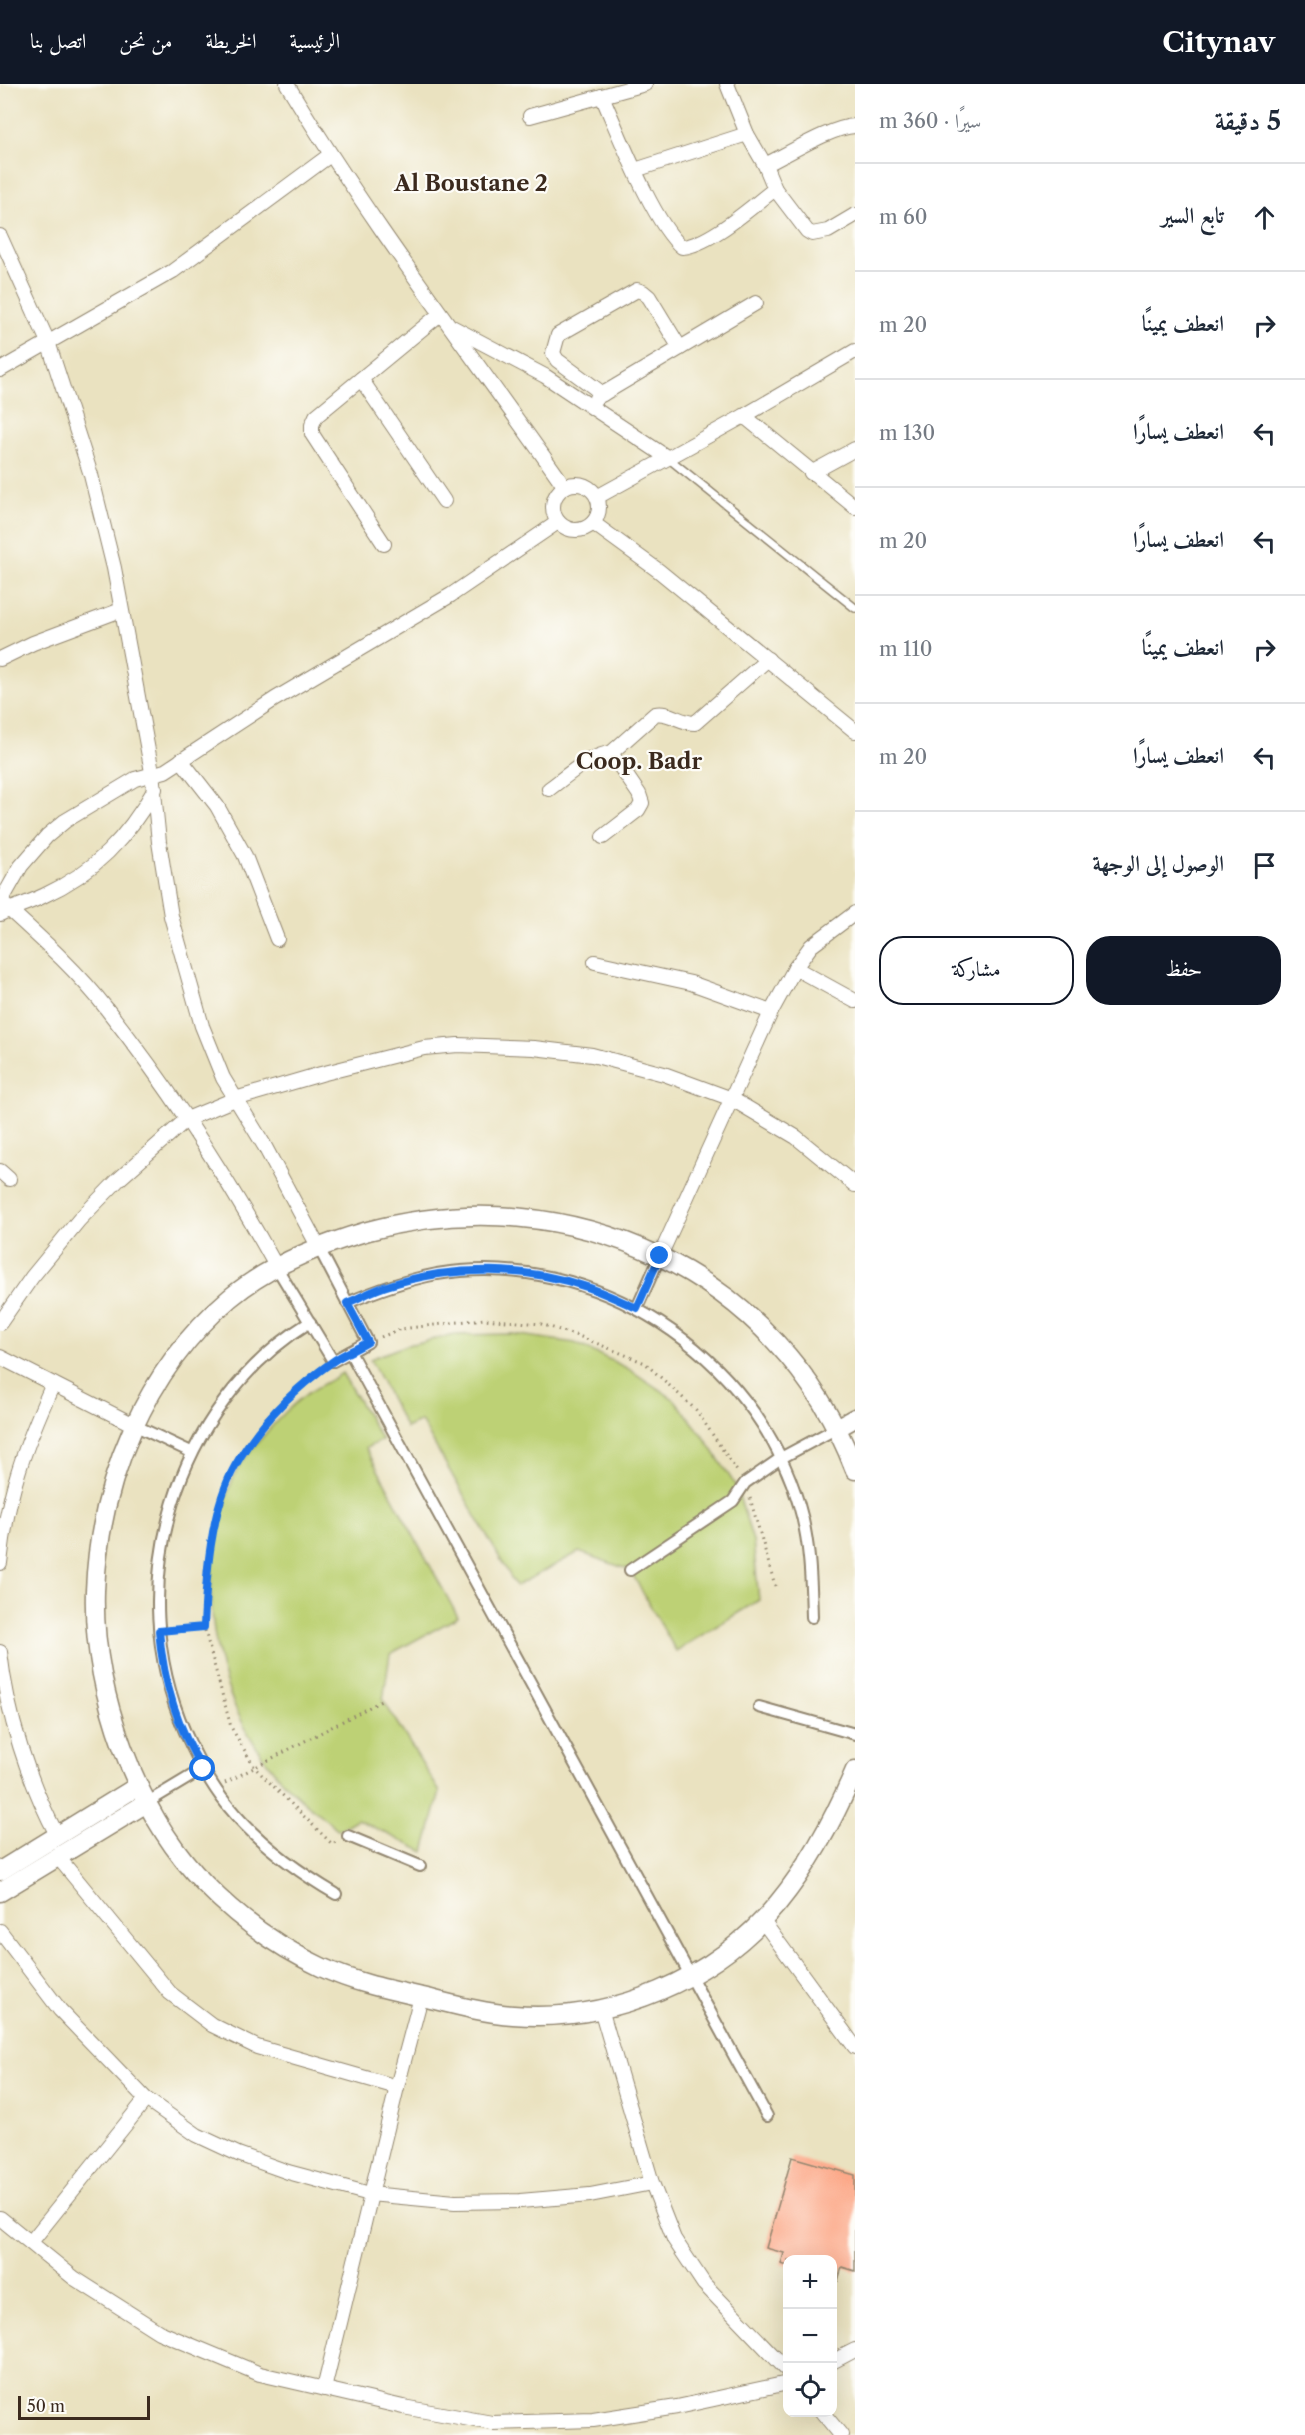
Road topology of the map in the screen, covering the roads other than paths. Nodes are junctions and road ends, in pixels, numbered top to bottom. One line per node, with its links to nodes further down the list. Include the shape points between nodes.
1 (287, 84): 8 (street)
2 (645, 84): 4 (street)
3 (727, 84): 7 (street)
4 (602, 96): 5 (street); 10 (street)
5 (530, 116)
6 (855, 126): 9 (street)
7 (747, 134): 9 (street); 10 (street)
8 (330, 155): 15 (street); 16 (street, via 173,271)
9 (765, 165): 11 (street)
10 (635, 170): 11 (street, via 660,219 682,248 711,237)
11 (775, 189): 12 (street, via 812,234 828,231)
12 (855, 215)
13 (0, 236): 16 (street)
14 (756, 303): 17 (street)
15 (444, 319): 20 (street); 22 (street, via 546,376); 27 (street)
16 (48, 342): 19 (street); 35 (street, via 91,475)
17 (680, 348): 21 (street); 21 (street, via 649,297 637,290 558,335 553,353 557,360)
18 (855, 351): 23 (street)
19 (0, 370)
20 (361, 379): 29 (street); 33 (street, via 316,416 312,434)
21 (603, 394): 22 (street)
22 (586, 404): 25 (street)
23 (744, 416): 25 (street); 26 (street)
24 (855, 449): 26 (street)
25 (668, 458): 28 (street); 34 (lane)
26 (811, 473): 30 (street)
27 (565, 487): 28 (street, via 583,485); 31 (street, via 553,503)
28 (597, 496): 32 (street, via 598,515)
29 (444, 501)
30 (855, 507)
31 (558, 522): 32 (street, via 569,529 582,530); 40 (street, via 451,595 275,699)
32 (593, 523): 37 (street)
33 (384, 544)
34 (855, 608)
35 (121, 610): 36 (street); 41 (street)
36 (0, 658)
37 (768, 659): 38 (street); 39 (street, via 695,723 655,714)
38 (855, 731)
39 (611, 753): 43 (street, via 596,757); 44 (street, via 642,803)
40 (181, 760): 41 (street); 47 (street, via 216,806 245,856)
41 (159, 772): 42 (street); 45 (street, via 107,794 56,828 21,866)
42 (155, 788): 45 (street, via 129,828 97,864 49,893); 52 (street, via 164,875 181,955 211,1051)
43 (549, 789)
44 (603, 837)
45 (2, 906): 54 (street, via 51,947 106,1008)
46 (855, 913): 49 (street, via 811,946)
47 (277, 939)
48 (595, 962): 51 (street, via 691,983)
49 (795, 968): 50 (street); 51 (street)
50 (855, 1001)
51 (771, 1012): 53 (street)
52 (235, 1099): 53 (street, via 424,1048 458,1045 592,1055 664,1074); 54 (street); 56 (street)
53 (732, 1099): 55 (street, via 796,1137); 57 (street)
54 (187, 1119): 58 (street); 62 (street, via 79,1220)
55 (855, 1185)
56 (319, 1248): 57 (street, via 360,1233 414,1221 493,1216 592,1230); 58 (street); 59 (street)
57 (660, 1256): 60 (street); 68 (street, via 720,1291 763,1328 806,1377)
58 (277, 1268): 61 (street); 67 (street, via 232,1295 196,1332 165,1372)
59 (347, 1303): 60 (street, via 389,1285 439,1274 490,1271 541,1275 590,1288); 63 (street, via 368,1342)
60 (637, 1308): 70 (street, via 680,1335 718,1369 751,1408)
61 (310, 1322): 63 (street, via 333,1361); 69 (street, via 255,1365 220,1405)
62 (0, 1323)
63 (350, 1352): 91 (street)
64 (0, 1357): 65 (street)
65 (53, 1384): 67 (street); 72 (street, via 16,1473)
66 (855, 1418): 68 (street)
67 (134, 1425): 69 (street); 80 (street, via 106,1504 95,1599 100,1664 107,1695)
68 (837, 1428): 70 (street); 71 (street)
69 (191, 1452): 78 (street, via 172,1500 160,1552 156,1605 161,1658 175,1709)
70 (781, 1458): 73 (street, via 745,1483 733,1501); 74 (street, via 799,1504 810,1560)
71 (855, 1470)
72 (0, 1563)
73 (630, 1570)
74 (812, 1617)
75 (0, 1652): 82 (street, via 23,1751)
76 (759, 1707): 77 (street)
77 (855, 1734)
78 (203, 1769): 81 (street); 88 (street, via 227,1805 266,1846)
79 (855, 1770): 89 (street, via 815,1850)
80 (138, 1786): 81 (street); 82 (street)
81 (148, 1802): 84 (street); 92 (street, via 203,1883 265,1935 349,1979)
82 (57, 1836): 86 (street)
83 (348, 1836): 85 (street)
84 (58, 1857): 87 (street); 95 (street, via 170,1993 212,2025 257,2047)
85 (420, 1866)
86 (0, 1871)
87 (0, 1892)
88 (336, 1894)
89 (762, 1920): 91 (street); 94 (street)
90 (0, 1931): 96 (street, via 60,2010)
91 (691, 1975): 93 (street, via 656,1992); 97 (street)
92 (421, 1997): 93 (street, via 516,2015); 95 (street)
93 (601, 2009): 98 (street)
94 (855, 2047)
95 (397, 2087): 99 (street)
96 (146, 2099): 99 (street, via 197,2135 238,2154); 101 (street)
97 (767, 2116)
98 (652, 2182): 99 (street, via 590,2195 520,2201 455,2202); 104 (street, via 674,2239 688,2262)
99 (370, 2194): 106 (street)
100 (0, 2218): 101 (street)
101 (31, 2242): 106 (street, via 74,2278 159,2332 260,2374)
102 (855, 2350): 103 (street)
103 (837, 2359)
104 (783, 2367)
105 (783, 2384): 108 (street, via 593,2420)
106 (324, 2389): 108 (street)
107 (826, 2417): 109 (street)
108 (494, 2429)
109 (841, 2435)

